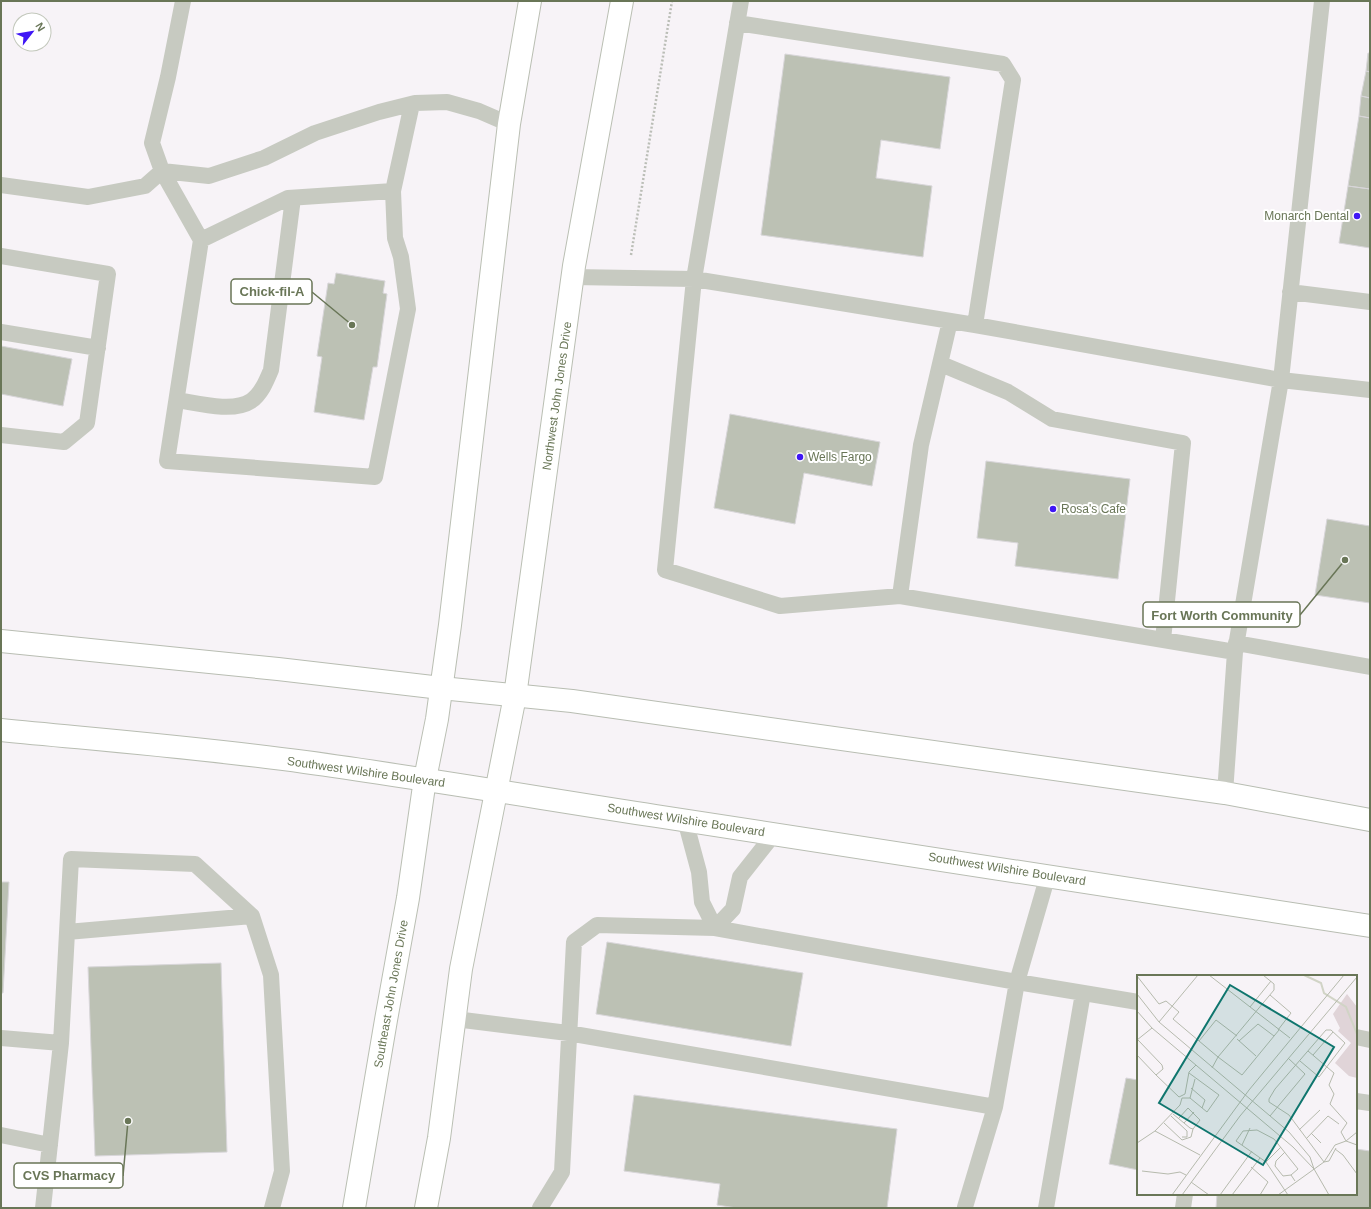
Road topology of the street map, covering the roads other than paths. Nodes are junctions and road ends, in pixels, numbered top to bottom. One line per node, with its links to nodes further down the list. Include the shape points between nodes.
1 (183, 1): 9 (lane, via 152,143)
2 (530, 1): 8 (main road)
3 (622, 1): 15 (main road, Northwest John Jones Drive)
4 (740, 1): 6 (lane)
5 (1322, 1): 17 (lane)
6 (737, 23): 16 (lane); 20 (lane, via 1003,64 1012,80)
7 (412, 104): 8 (lane, via 447,102 479,111); 9 (lane, via 315,133 264,158 209,176); 11 (lane)
8 (509, 124): 33 (main road)
9 (162, 171): 10 (lane, via 145,186 88,197); 13 (lane)
10 (1, 185)
11 (393, 191): 12 (lane); 26 (lane, via 395,238 402,257 408,309 375,477 167,461)
12 (293, 198): 13 (lane, via 288,198); 26 (lane, via 271,370 266,383 250,402 239,407)
13 (201, 240): 26 (lane)
14 (1, 256): 22 (lane, via 108,274)
15 (573, 277): 16 (lane); 34 (main road, Northwest John Jones Drive)
16 (694, 279): 19 (lane); 28 (lane, via 665,570 780,606)
17 (1290, 292): 18 (lane); 24 (lane)
18 (1370, 302)
19 (950, 321): 20 (lane); 23 (lane)
20 (975, 325): 24 (lane)
21 (1, 332): 22 (lane)
22 (98, 348): 27 (lane, via 88,423 64,442)
23 (941, 364): 28 (lane, via 921,445); 29 (lane, via 1008,392 1052,419 1183,443)
24 (1281, 380): 25 (lane); 31 (lane)
25 (1370, 390)
26 (177, 400)
27 (1, 435)
28 (900, 596): 29 (lane)
29 (1163, 640): 31 (lane)
30 (1, 641): 33 (main road)
31 (1236, 647): 32 (lane); 38 (lane)
32 (1370, 667)
33 (441, 688): 34 (main road); 36 (main road)
34 (515, 696): 37 (main road, Northwest John Jones Drive); 38 (main road)
35 (1, 730): 36 (main road, Southwest Wilshire Boulevard, via 131,742)
36 (425, 779): 37 (main road, Southwest Wilshire Boulevard); 65 (main road, Southeast John Jones Drive, via 408,898)
37 (496, 792): 39 (main road, Southwest Wilshire Boulevard); 50 (main road, via 461,970)
38 (1225, 793): 40 (main road)
39 (685, 820): 41 (main road, Southwest Wilshire Boulevard); 45 (lane, via 700,872 702,902)
40 (1370, 820)
41 (774, 834): 42 (main road, Southwest Wilshire Boulevard); 45 (lane, via 740,877 734,909)
42 (1048, 875): 44 (main road, Southwest Wilshire Boulevard); 47 (lane)
43 (252, 916): 46 (lane); 46 (lane, via 195,864 71,859); 64 (lane, via 271,975 282,1171)
44 (1370, 926)
45 (715, 928): 47 (lane); 51 (lane, via 597,924 574,942)
46 (67, 932): 55 (lane)
47 (1017, 982): 48 (lane); 58 (lane)
48 (1083, 993): 49 (lane); 68 (lane)
49 (1137, 1002)
50 (455, 1019): 51 (lane); 66 (main road, via 439,1138)
51 (568, 1033): 58 (lane); 67 (lane, via 562,1172)
52 (1357, 1037): 54 (lane)
53 (1, 1038): 55 (lane)
54 (1370, 1040)
55 (61, 1043): 60 (lane)
56 (1357, 1101): 57 (lane)
57 (1370, 1103)
58 (995, 1107): 62 (lane)
59 (1, 1135): 60 (lane)
60 (50, 1146): 63 (lane)
61 (1186, 1195): 69 (lane)
62 (964, 1207)
63 (43, 1208)
64 (272, 1208)
65 (354, 1208)
66 (426, 1208)
67 (540, 1208)
68 (1046, 1208)
69 (1184, 1208)

